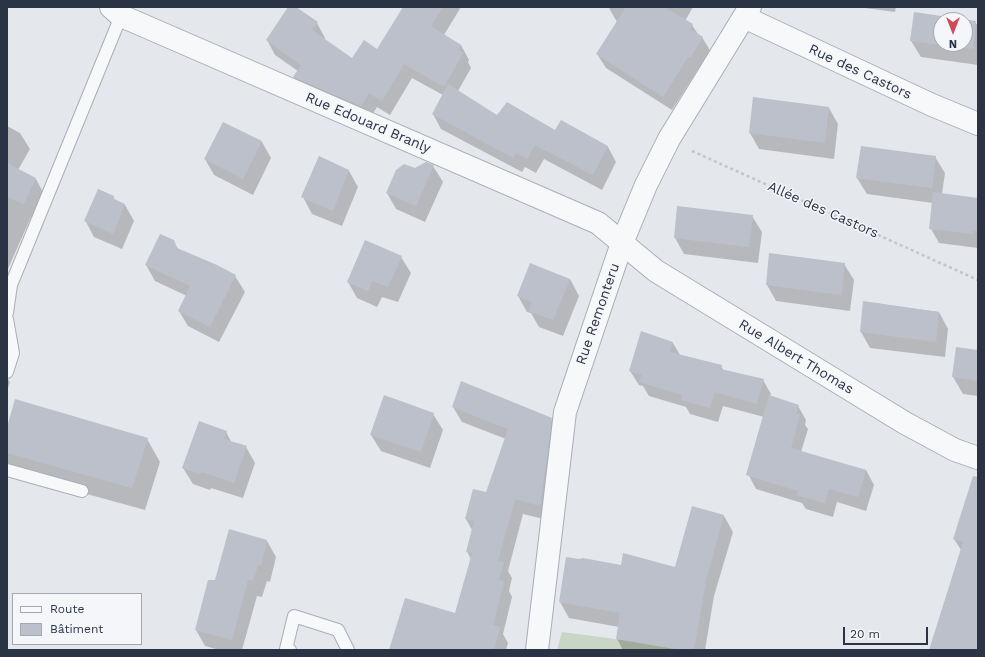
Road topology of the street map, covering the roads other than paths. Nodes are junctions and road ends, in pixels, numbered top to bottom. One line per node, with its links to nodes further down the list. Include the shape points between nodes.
1 (116, 11): 4 (street, Rue Edouard Branly, via 598,223); 5 (lane, via 11,285)
2 (747, 12): 3 (street, Rue des Castors, via 932,106); 4 (street, Rue Remonteru, via 669,139 646,185)
3 (978, 124)
4 (622, 243): 8 (street, Rue Albert Thomas, via 656,272 898,419 955,450); 13 (street, Rue Remonteru, via 565,412)
5 (7, 313)
6 (7, 319): 7 (lane, via 12,353)
7 (7, 372)
8 (978, 458)
9 (7, 470): 10 (lane)
10 (82, 491)
11 (290, 650): 12 (lane, via 286,649 294,616 338,630)
12 (348, 650)
13 (537, 650)

